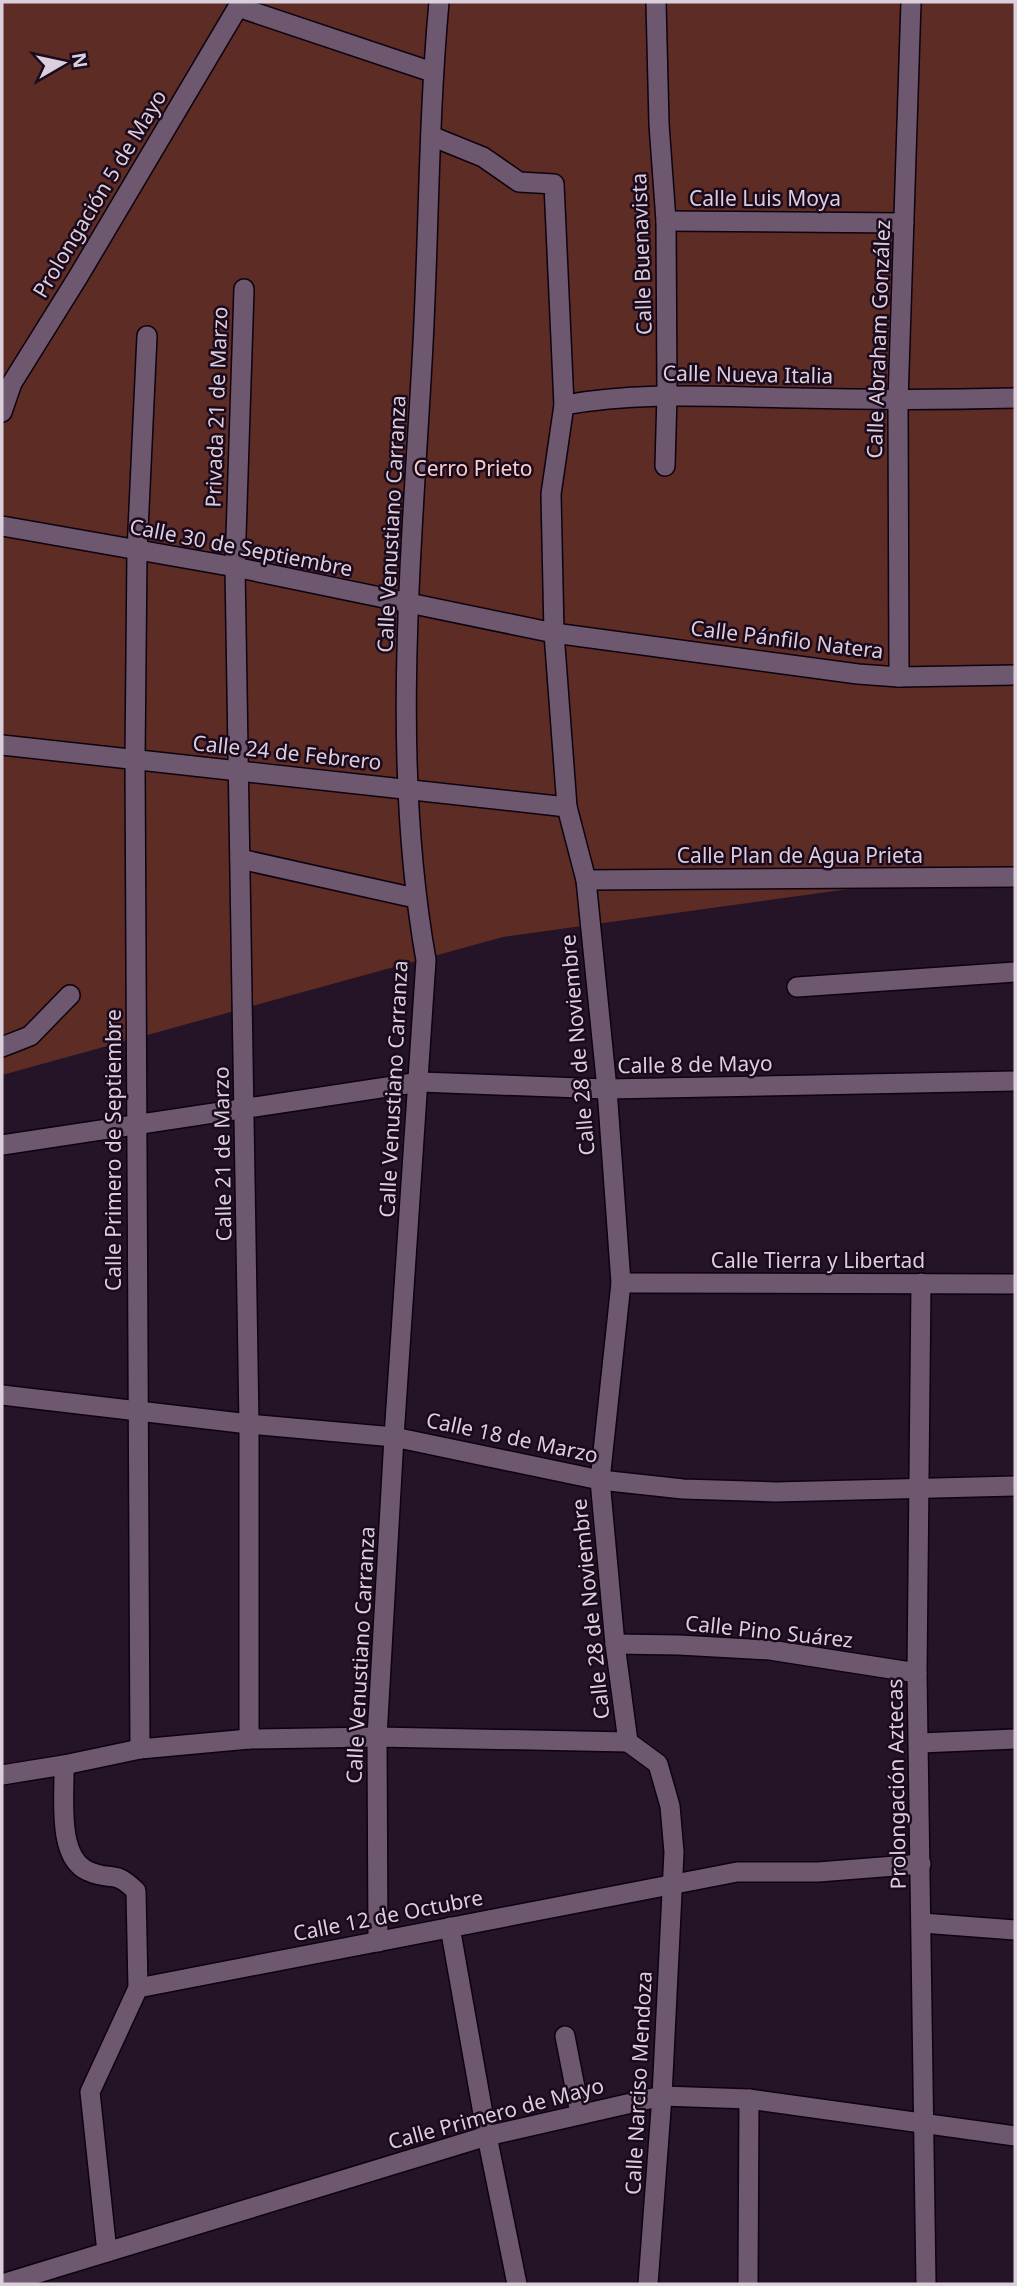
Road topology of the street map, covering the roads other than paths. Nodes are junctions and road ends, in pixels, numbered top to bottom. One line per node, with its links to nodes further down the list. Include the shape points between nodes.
1 (439, 2): 5 (street, Calle Venustiano Carranza)
2 (656, 2): 7 (street, Calle Buenavista)
3 (911, 2): 8 (street, Calle Abraham González)
4 (239, 4): 5 (street); 15 (street, Prolongación 5 de Mayo, via 12,383)
5 (432, 72): 6 (street, Calle Venustiano Carranza)
6 (431, 136): 14 (street, Calle 28 de Noviembre, via 483,157 519,182 554,184); 20 (street, Calle Venustiano Carranza)
7 (667, 221): 8 (street, Calle Luis Moya); 11 (street, Calle Buenavista)
8 (904, 223): 13 (street, Calle Abraham González)
9 (244, 289): 19 (street, Privada 21 de Marzo)
10 (147, 336): 18 (street, Calle Primero de Septiembre)
11 (667, 395): 13 (street, Calle Nueva Italia); 14 (street, Calle Nueva Italia); 16 (street, Calle Buenavista)
12 (1015, 398): 13 (street, Calle Nueva Italia)
13 (898, 401): 23 (street, Calle Abraham González)
14 (564, 405): 21 (street, Calle 28 de Noviembre, via 551,494)
15 (2, 412)
16 (665, 466)
17 (2, 527): 18 (street, Calle 30 de Septiembre)
18 (138, 552): 19 (street, Calle 30 de Septiembre); 25 (street, Calle Primero de Septiembre)
19 (235, 568): 20 (street, Calle 30 de Septiembre); 26 (street, Calle 21 de Marzo)
20 (409, 604): 21 (street, Calle 30 de Septiembre); 27 (street, Calle Venustiano Carranza)
21 (554, 633): 23 (street, Calle Pánfilo Natera); 28 (street, Calle 28 de Noviembre)
22 (1015, 675): 23 (street, Calle Pánfilo Natera)
23 (899, 677)
24 (2, 745): 25 (street, Calle 24 de Febrero)
25 (135, 759): 26 (street, Calle 24 de Febrero); 41 (street, Calle Primero de Septiembre)
26 (238, 771): 27 (street, Calle 24 de Febrero); 29 (street, Calle 21 de Marzo)
27 (407, 790): 28 (street, Calle 24 de Febrero); 32 (street, Calle Venustiano Carranza)
28 (567, 807): 31 (street, Calle 28 de Noviembre)
29 (240, 859): 32 (street); 40 (street, Calle 21 de Marzo)
30 (1015, 877): 31 (street, Calle Plan de Agua Prieta)
31 (586, 880): 39 (street, Calle 28 de Noviembre)
32 (415, 898): 38 (street, Calle Venustiano Carranza, via 426,960)
33 (1015, 972): 34 (street)
34 (797, 987)
35 (70, 995): 36 (street, via 30,1036)
36 (2, 1047)
37 (1015, 1081): 39 (street, Calle 8 de Mayo)
38 (420, 1082): 39 (street, Calle 8 de Mayo); 40 (street, Calle 8 de Mayo); 49 (street, Calle Venustiano Carranza)
39 (607, 1089): 43 (street, Calle 28 de Noviembre)
40 (245, 1108): 41 (street, Calle 8 de Mayo); 48 (street, Calle 21 de Marzo)
41 (135, 1125): 42 (street, Calle 8 de Mayo); 47 (street, Calle Primero de Septiembre)
42 (2, 1145)
43 (621, 1283): 44 (street, Calle Tierra y Libertad); 50 (street, Calle 28 de Noviembre)
44 (921, 1283): 45 (street, Calle Tierra y Libertad); 52 (street, Prolongación Aztecas)
45 (1015, 1284)
46 (2, 1395): 47 (street, Calle 18 de Marzo)
47 (139, 1411): 48 (street, Calle 18 de Marzo); 60 (street, Calle Primero de Septiembre)
48 (249, 1424): 49 (street, Calle 18 de Marzo); 56 (street, Calle 21 de Marzo)
49 (394, 1437): 50 (street, Calle 18 de Marzo); 55 (street, Calle Venustiano Carranza)
50 (600, 1480): 52 (street, Calle 18 de Marzo, via 776,1492); 53 (street, Calle 28 de Noviembre)
51 (1015, 1486): 52 (street, Calle 18 de Marzo)
52 (919, 1487): 54 (street, Prolongación Aztecas)
53 (615, 1644): 54 (street, Calle Pino Suárez, via 770,1650); 58 (street, Calle 28 de Noviembre)
54 (917, 1673): 59 (street, Prolongación Aztecas)
55 (377, 1737): 56 (street); 58 (street); 68 (street, Calle Venustiano Carranza)
56 (248, 1739): 60 (street)
57 (1015, 1739): 59 (street)
58 (628, 1742): 64 (street, Calle 28 de Noviembre, via 658,1764 670,1806)
59 (920, 1742): 63 (street, Prolongación Aztecas)
60 (140, 1749): 61 (street)
61 (64, 1765): 62 (street); 69 (street, via 65,1837 72,1857 87,1871 123,1877 136,1891)
62 (2, 1775)
63 (921, 1864): 64 (street, Calle 12 de Octubre, via 818,1872 737,1872); 65 (street, Prolongación Aztecas)
64 (672, 1885): 66 (street, Calle 12 de Octubre); 71 (street, Calle Narciso Mendoza)
65 (922, 1923): 67 (street); 74 (street, Prolongación Aztecas)
66 (450, 1927): 68 (street, Calle 12 de Octubre); 75 (street)
67 (1015, 1930)
68 (378, 1942): 69 (street, Calle 12 de Octubre)
69 (138, 1988): 77 (street, via 90,2092)
70 (565, 2036): 73 (street)
71 (662, 2096): 72 (street, Calle Primero de Mayo); 73 (street, Calle Primero de Mayo); 80 (street, Calle Narciso Mendoza)
72 (749, 2099): 74 (street, Calle Primero de Mayo); 81 (street)
73 (580, 2113): 75 (street, Calle Primero de Mayo)
74 (924, 2122): 76 (street, Calle Primero de Mayo); 82 (street, Prolongación Aztecas)
75 (487, 2136): 77 (street, Calle Primero de Mayo); 79 (street)
76 (1015, 2136)
77 (107, 2252): 78 (street, Calle Primero de Mayo)
78 (2, 2284)
79 (517, 2284)
80 (648, 2284)
81 (748, 2284)
82 (926, 2284)

